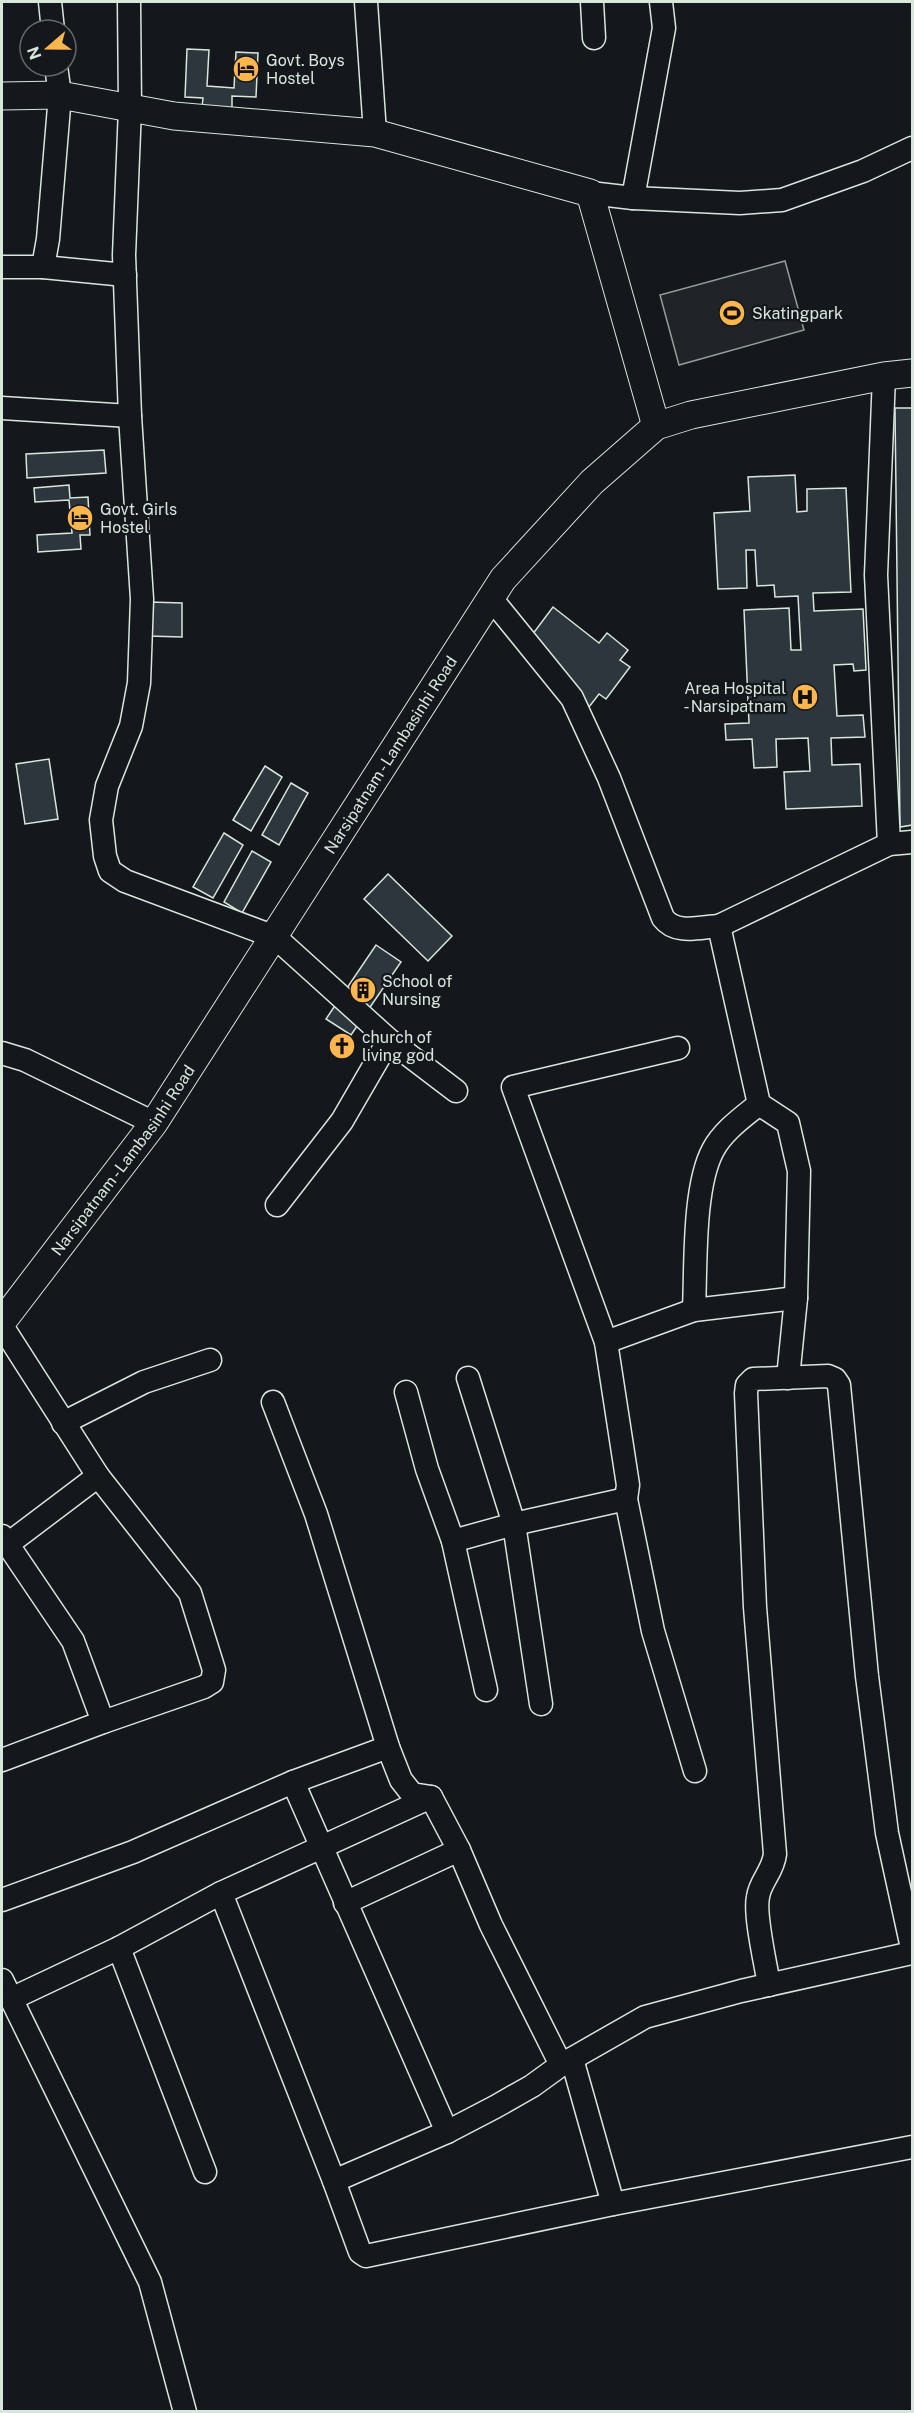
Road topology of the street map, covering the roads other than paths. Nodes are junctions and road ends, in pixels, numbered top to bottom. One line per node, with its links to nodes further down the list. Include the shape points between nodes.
1 (50, 2): 6 (street)
2 (129, 2): 11 (street)
3 (366, 2): 12 (street)
4 (592, 2): 7 (street)
5 (662, 2): 15 (street, via 664,28)
6 (52, 18)
7 (594, 38)
8 (58, 78): 9 (street)
9 (60, 95): 10 (main road); 11 (main road); 17 (street)
10 (2, 96)
11 (130, 108): 12 (main road, via 174,116); 18 (street)
12 (375, 133): 14 (main road)
13 (912, 148): 15 (street, via 782,200 740,203)
14 (590, 192): 15 (street); 23 (main road)
15 (633, 198)
16 (2, 267): 17 (street)
17 (43, 267): 18 (street)
18 (125, 275): 22 (street)
19 (912, 373): 20 (main road, Narsipatnam - Lambasinhi Road)
20 (884, 376): 23 (main road, Narsipatnam - Lambasinhi Road, via 691,415); 26 (street, via 876,575)
21 (2, 408): 22 (street)
22 (130, 416): 28 (street, via 141,599 139,683 131,726 102,808 105,856 110,871 125,881)
23 (656, 426): 24 (main road, Narsipatnam - Lambasinhi Road, via 592,482)
24 (490, 597): 27 (street, via 573,698 609,778 663,918 669,926 681,929); 28 (main road, Narsipatnam - Lambasinhi Road)
25 (912, 842): 26 (street)
26 (889, 844): 27 (street)
27 (719, 926): 33 (street)
28 (275, 937): 29 (street); 34 (main road, Narsipatnam - Lambasinhi Road)
29 (389, 1040): 32 (street); 35 (street, via 342,1121)
30 (678, 1048): 39 (street, via 513,1087)
31 (2, 1053): 34 (street, via 25,1060)
32 (456, 1091)
33 (759, 1104): 36 (street, via 788,1124 795,1150 799,1171); 37 (street, via 714,1148 704,1170)
34 (154, 1123): 38 (main road, Narsipatnam - Lambasinhi Road)
35 (277, 1204)
36 (796, 1298): 37 (street); 42 (street)
37 (694, 1310): 39 (street)
38 (2, 1324): 45 (street)
39 (606, 1342): 47 (street, via 628,1485)
40 (210, 1360): 45 (street, via 144,1382)
41 (468, 1378): 48 (street)
42 (788, 1378): 65 (street, via 828,1376 839,1385 885,1821); 67 (street, via 753,1379 747,1384 746,1393 755,1607 775,1854 774,1865 758,1897)
43 (406, 1392): 50 (street)
44 (273, 1402): 54 (street, via 316,1514)
45 (63, 1424): 46 (street)
46 (98, 1476): 49 (street); 53 (street, via 190,1593 214,1670 212,1682 204,1687)
47 (626, 1499): 48 (street); 56 (street, via 653,1631)
48 (514, 1524): 50 (street); 52 (street)
49 (5, 1540): 53 (street, via 73,1641)
50 (453, 1541): 51 (street)
51 (486, 1690)
52 (541, 1704)
53 (103, 1722): 55 (street)
54 (388, 1747): 57 (street); 58 (street, via 408,1791)
55 (2, 1760)
56 (695, 1771)
57 (293, 1782): 59 (street); 62 (street, via 133,1852)
58 (430, 1797): 59 (street); 60 (street)
59 (321, 1847): 61 (street); 63 (street)
60 (459, 1850): 63 (street); 69 (street, via 491,1925)
61 (221, 1893): 64 (street); 73 (street)
62 (2, 1900)
63 (345, 1903): 70 (street)
64 (119, 1948): 68 (street); 72 (street)
65 (912, 1948)
66 (912, 1953): 67 (street)
67 (769, 1986): 69 (street, via 645,2017)
68 (6, 1990): 75 (street, via 150,2282)
69 (567, 2062): 70 (street, via 495,2108); 74 (street)
70 (447, 2132): 73 (street)
71 (912, 2147): 74 (street)
72 (205, 2172)
73 (334, 2181): 74 (street, via 360,2252 366,2256)
74 (613, 2204)
75 (185, 2412)

